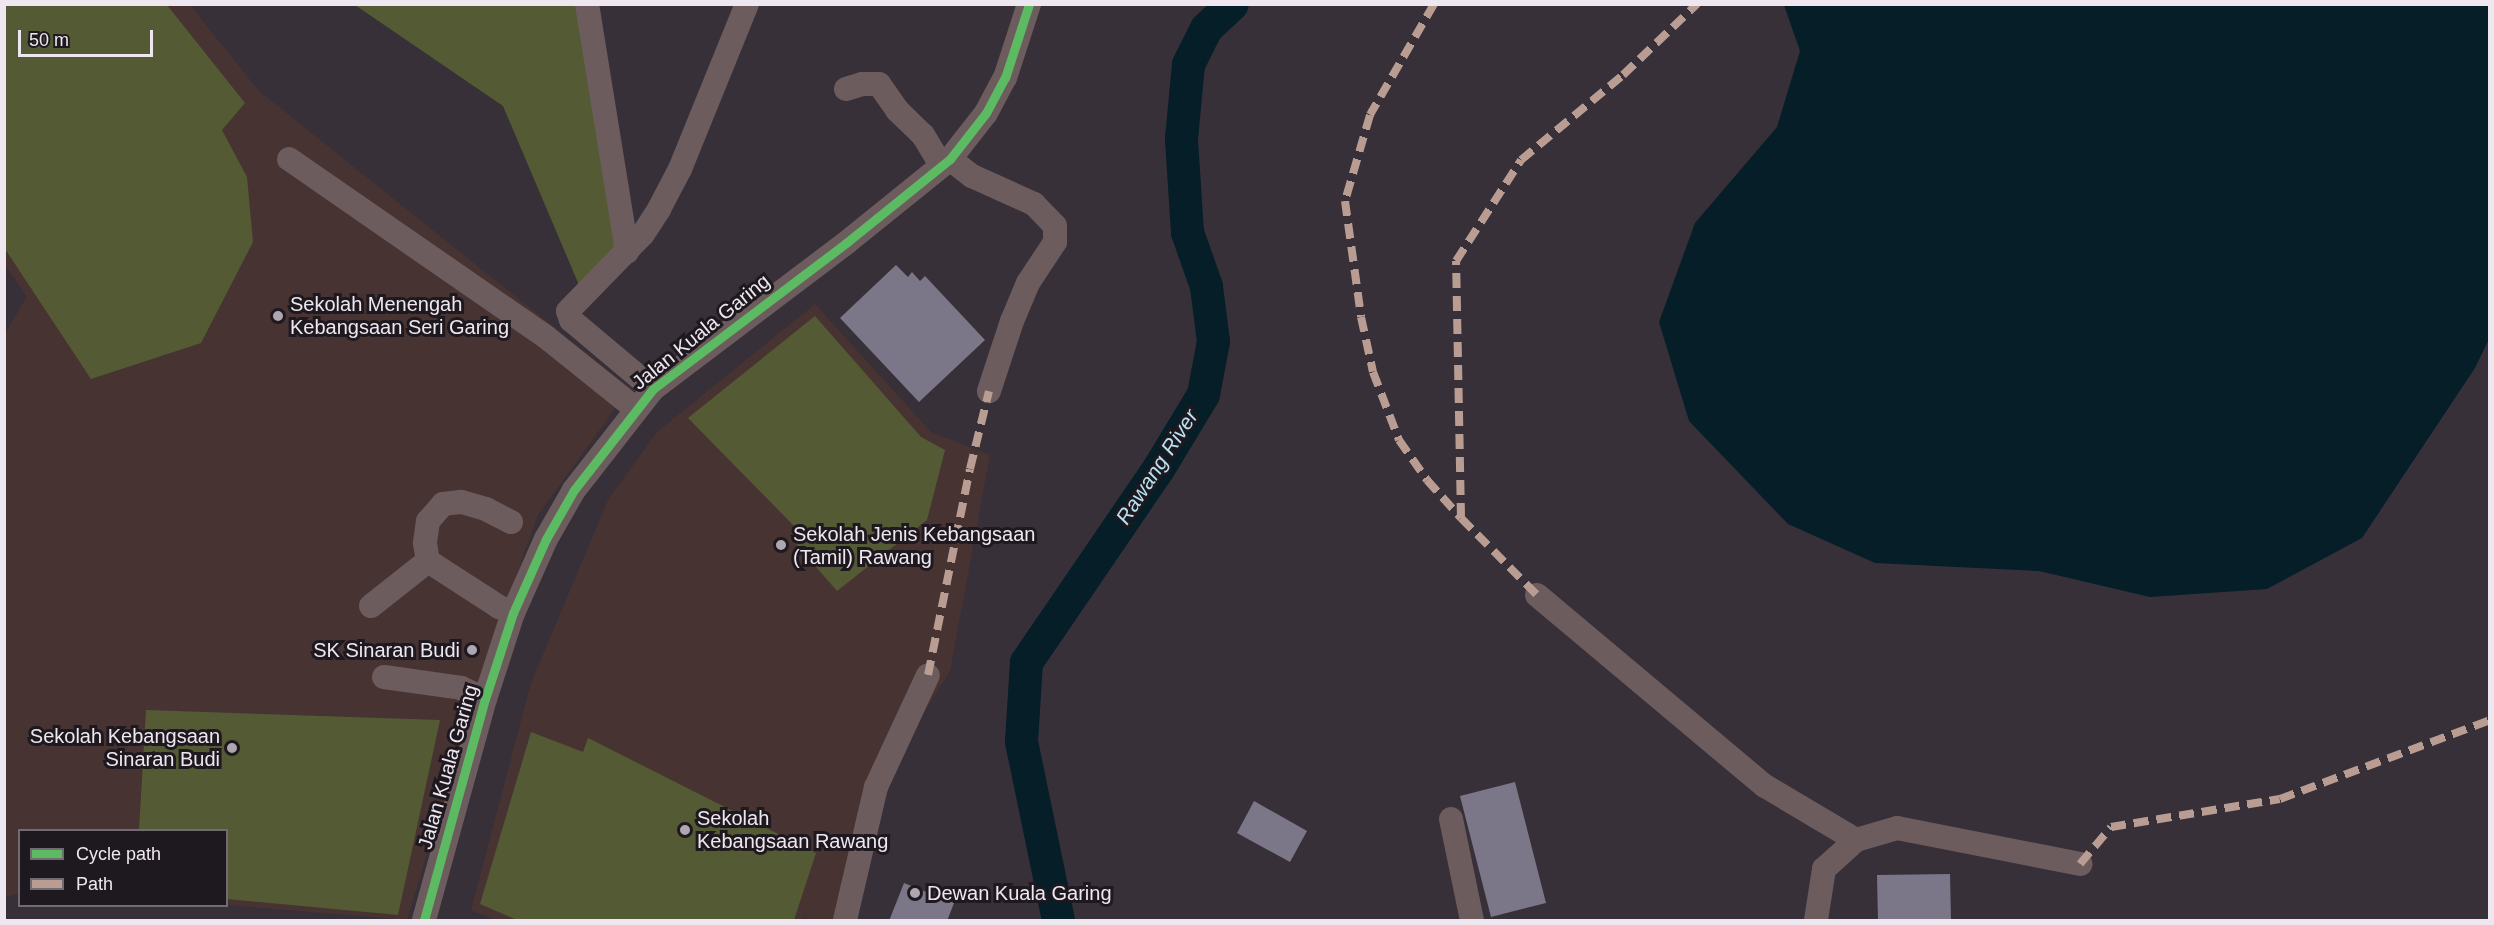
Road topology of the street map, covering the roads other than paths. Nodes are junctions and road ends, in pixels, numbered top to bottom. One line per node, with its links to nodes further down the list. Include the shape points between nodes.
1 (587, 4): 7 (street)
2 (747, 4): 7 (street, via 680,169 643,234)
3 (1029, 4): 6 (street, Jalan Kuala Garing, via 1005,78 986,113)
4 (846, 89): 6 (street, via 879,84 897,110)
5 (289, 159): 10 (street, via 546,337)
6 (946, 162): 8 (street, Jalan Kuala Garing); 9 (street, via 1034,204 1054,226 1055,242 1028,283 1011,321)
7 (627, 252): 8 (street, via 568,311 571,320)
8 (653, 389): 10 (street, Jalan Kuala Garing)
9 (989, 392)
10 (636, 408): 15 (street, Jalan Kuala Garing, via 574,490 546,539)
11 (510, 522): 12 (street, via 461,502 443,504 428,521)
12 (428, 561): 14 (street); 15 (street)
13 (1537, 595): 20 (street, via 1765,786)
14 (371, 606)
15 (513, 613): 18 (street, Jalan Kuala Garing)
16 (928, 675): 23 (street, via 876,787)
17 (384, 677): 18 (street, via 461,688)
18 (485, 699): 22 (street, Jalan Kuala Garing)
19 (1451, 819): 24 (street)
20 (1856, 840): 21 (street, via 1897,828); 25 (street, via 1824,869)
21 (2080, 864)
22 (424, 921)
23 (845, 921)
24 (1472, 921)
25 (1816, 921)

